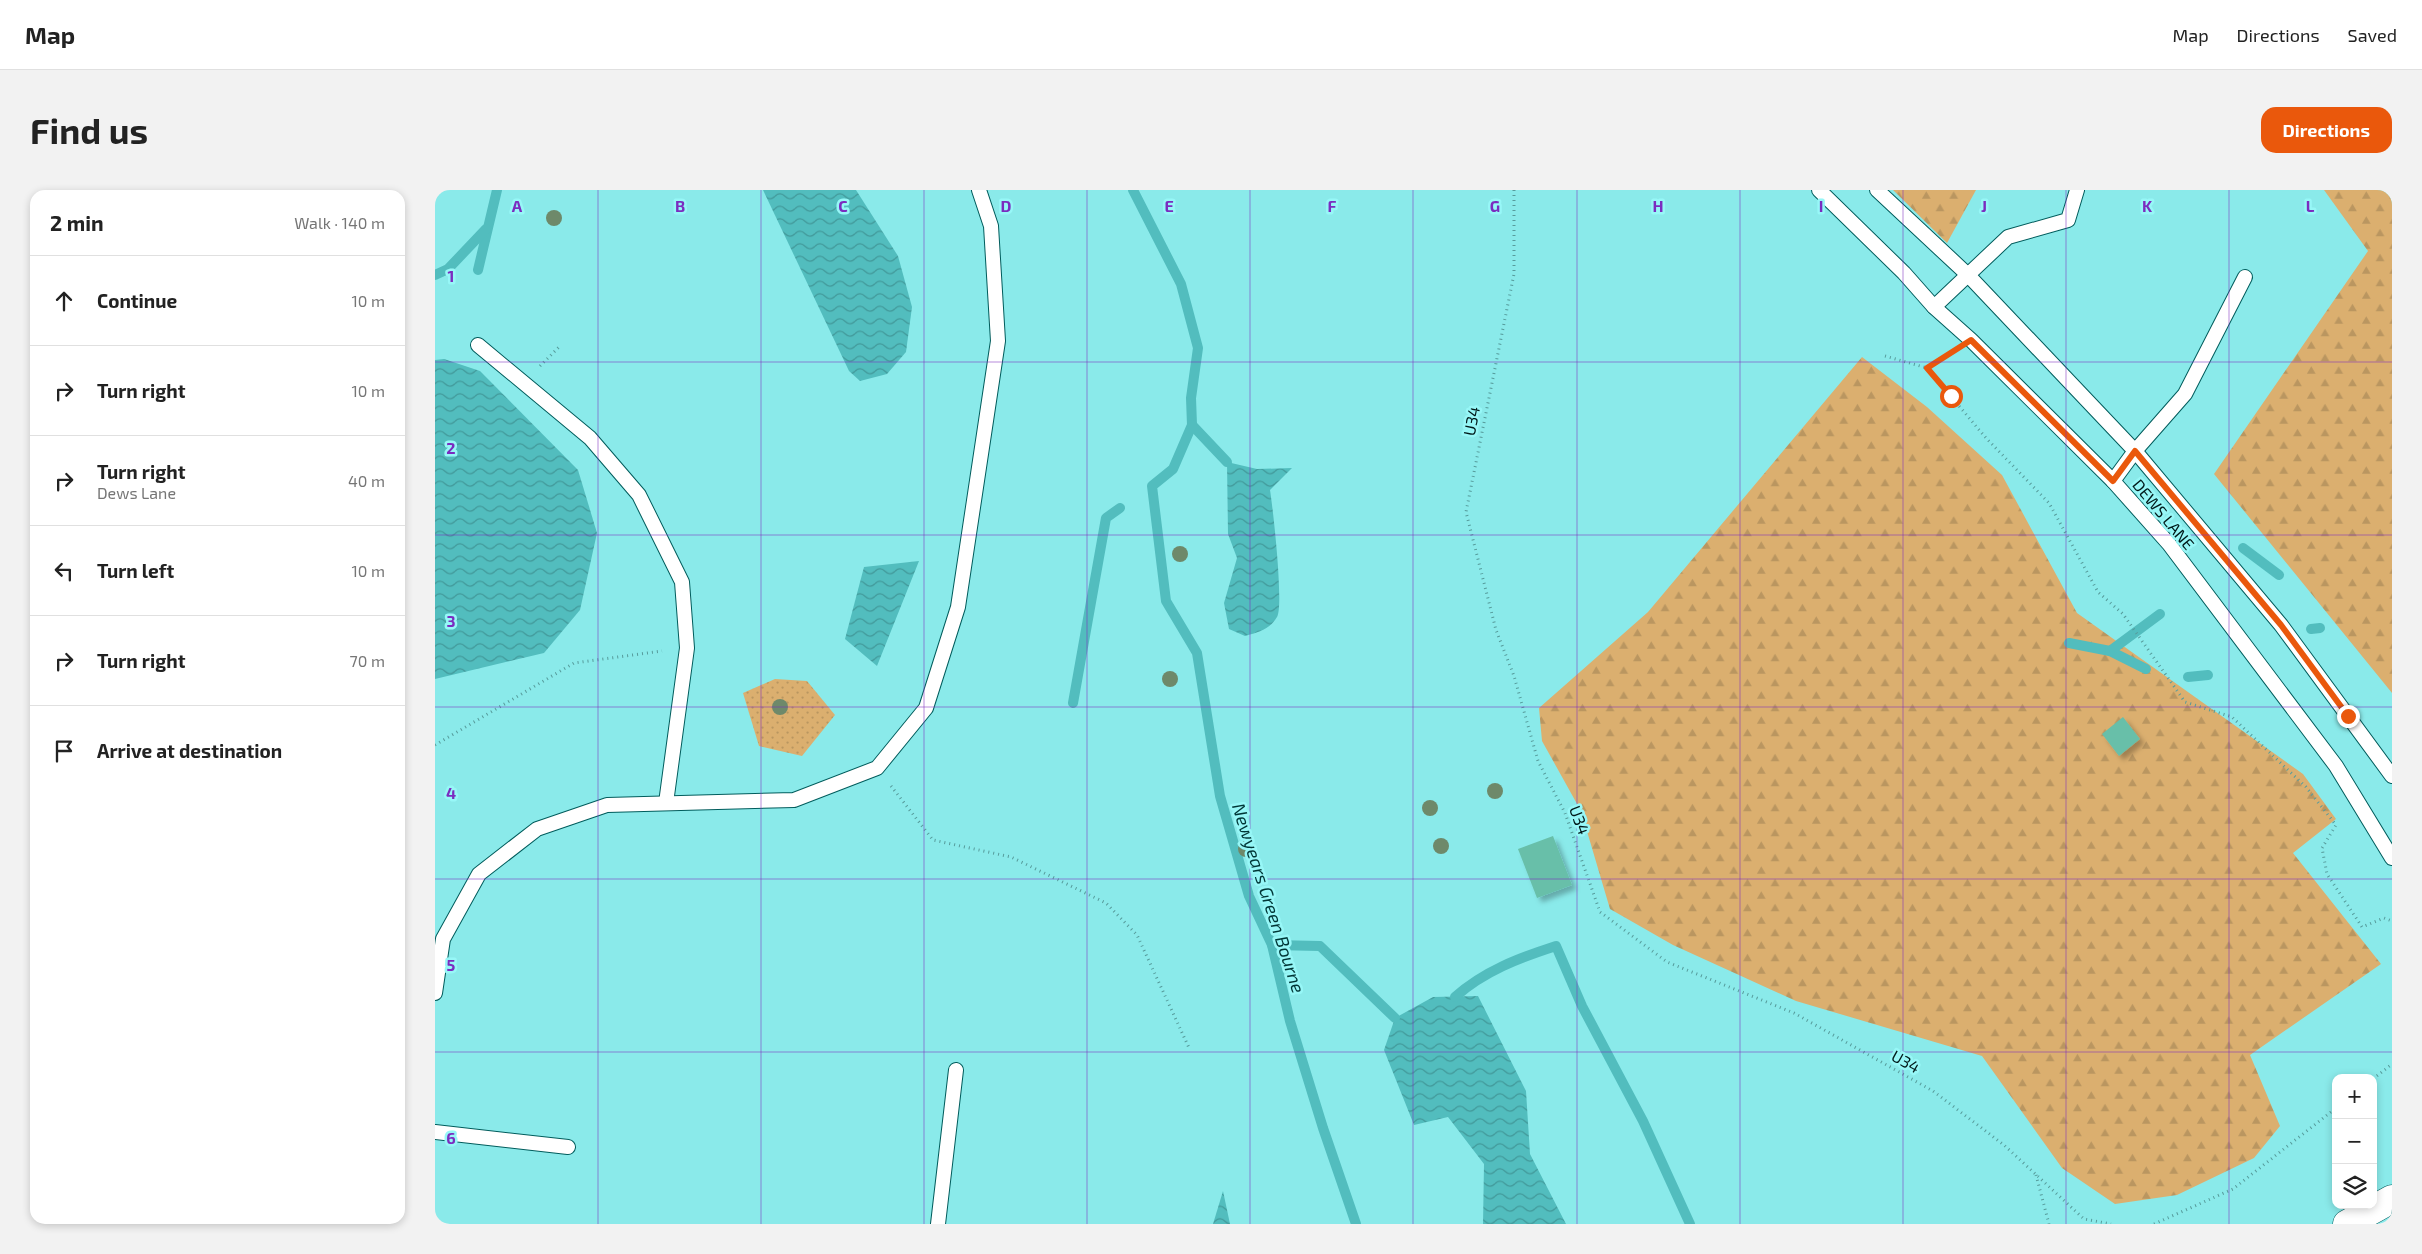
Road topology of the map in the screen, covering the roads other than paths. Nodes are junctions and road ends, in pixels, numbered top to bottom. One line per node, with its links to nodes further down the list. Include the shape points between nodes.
1 (979, 190): 12 (lane, via 991,226 998,341 958,607 926,708 877,768 794,800)
2 (1819, 190): 7 (lane, DEWS LANE)
3 (1877, 190): 5 (lane)
4 (2077, 190): 5 (lane, via 2068,220 2008,237)
5 (1968, 275): 7 (lane); 9 (lane)
6 (2245, 277): 9 (lane, via 2185,394)
7 (1934, 307): 10 (lane, DEWS LANE)
8 (478, 345): 12 (lane, via 591,438 639,495 682,582 687,648)
9 (2135, 451): 10 (lane); 11 (lane, via 2281,625)
10 (2113, 481): 13 (lane, DEWS LANE, via 2169,544 2335,766)
11 (2392, 776)
12 (666, 803): 14 (lane, via 607,805 537,829 479,874 443,939)
13 (2392, 858)
14 (435, 992)
15 (957, 1070): 19 (lane)
16 (435, 1132): 17 (lane)
17 (568, 1147)
18 (2392, 1199): 20 (street)
19 (938, 1224)
20 (2347, 1224)

